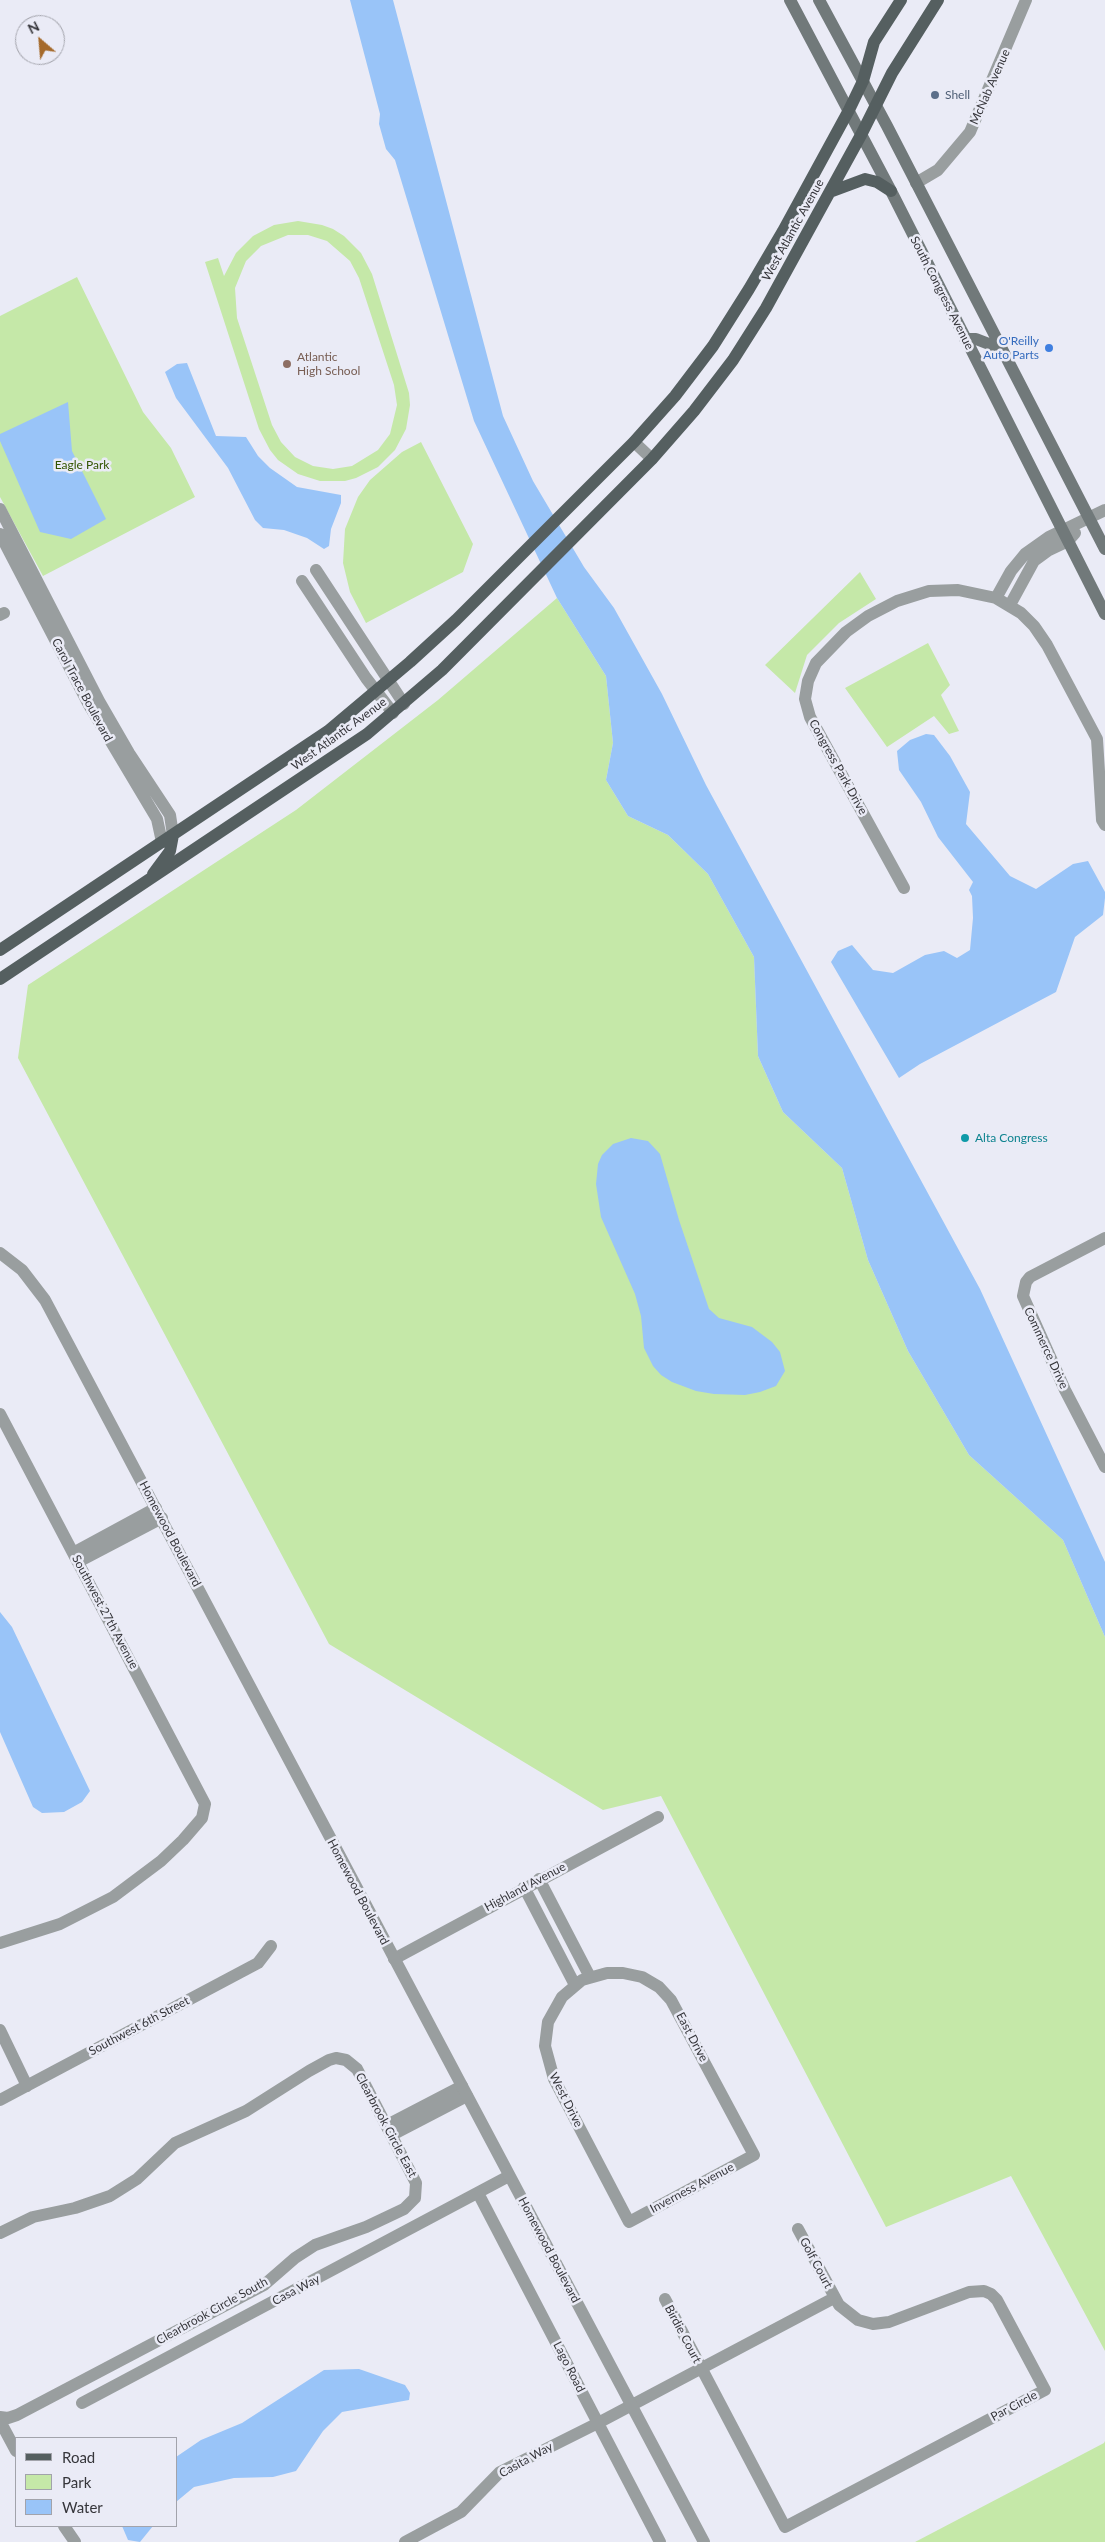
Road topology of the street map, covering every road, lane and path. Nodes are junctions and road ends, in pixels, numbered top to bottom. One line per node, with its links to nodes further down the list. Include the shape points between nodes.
1 (790, 0): 8 (main road, South Congress Avenue)
2 (819, 0): 6 (main road)
3 (901, 0): 6 (main road, West Atlantic Avenue, via 874,42)
4 (938, 0): 7 (main road, West Atlantic Avenue)
5 (1026, 0): 10 (street, McNab Avenue, via 970,132 938,170)
6 (863, 81): 7 (main road); 8 (main road, West Atlantic Avenue)
7 (876, 105): 9 (main road, West Atlantic Avenue); 10 (main road)
8 (848, 110): 9 (main road, South Congress Avenue); 15 (main road, West Atlantic Avenue, via 783,231 713,346)
9 (861, 135): 11 (main road, South Congress Avenue); 12 (main road, West Atlantic Avenue)
10 (916, 183): 14 (main road)
11 (890, 191): 12 (main road, via 877,182 865,180); 13 (main road, South Congress Avenue)
12 (830, 192): 16 (main road, West Atlantic Avenue, via 733,360)
13 (964, 339): 14 (main road, via 989,344); 21 (main road, South Congress Avenue)
14 (1002, 354): 19 (main road)
15 (634, 442): 16 (street); 28 (main road, West Atlantic Avenue, via 456,620)
16 (652, 460): 30 (main road, West Atlantic Avenue)
17 (0, 509): 20 (street, Carol Trace Boulevard)
18 (1105, 510): 19 (street)
19 (1089, 518): 21 (street); 22 (main road)
20 (4, 534): 33 (street, Carol Trace Boulevard, via 98,701 170,815)
21 (1065, 536): 25 (street, via 1024,554); 26 (street, via 1034,561); 27 (main road, South Congress Avenue)
22 (1105, 549)
23 (316, 570): 28 (street)
24 (302, 581): 29 (street)
25 (996, 598): 26 (street, Congress Park Drive); 35 (street, Congress Park Drive, via 958,590 929,591 897,601 846,632 816,662 808,681 806,699 810,717)
26 (1010, 605): 32 (street, Congress Park Drive, via 1034,626 1048,645 1097,739)
27 (1105, 614)
28 (388, 682): 29 (main road, West Atlantic Avenue); 30 (street)
29 (376, 692): 31 (street); 33 (main road, West Atlantic Avenue, via 328,731)
30 (404, 704): 31 (main road, West Atlantic Avenue)
31 (393, 713): 34 (main road, West Atlantic Avenue, via 367,734)
32 (1105, 826)
33 (168, 839): 34 (main road, via 170,851); 36 (main road, West Atlantic Avenue)
34 (147, 882): 37 (main road, West Atlantic Avenue)
35 (904, 888)
36 (0, 950)
37 (0, 979)
38 (1105, 1238): 41 (street, Commerce Drive, via 1030,1277 1023,1296 1065,1390)
39 (0, 1253): 42 (street, Homewood Boulevard, via 22,1270 45,1300)
40 (0, 1414): 43 (street, Southwest 27th Avenue)
41 (1105, 1467)
42 (159, 1513): 43 (street); 49 (street, Homewood Boulevard)
43 (76, 1558): 47 (street, Southwest 27th Avenue, via 205,1804 205,1811 198,1824 161,1861 113,1897 60,1924)
44 (658, 1817): 45 (street, Highland Avenue)
45 (539, 1879): 46 (street, Highland Avenue); 50 (street)
46 (524, 1887): 49 (street, Highland Avenue); 50 (street)
47 (0, 1943)
48 (271, 1946): 52 (street, Southwest 6th Street, via 258,1963)
49 (394, 1959): 53 (street, Homewood Boulevard)
50 (582, 1981): 56 (street, East Drive, via 615,1972 649,1981 665,1993 680,2014); 60 (street, West Drive, via 557,2003 548,2022 545,2038 547,2062)
51 (0, 2030): 52 (street)
52 (27, 2086): 54 (street, Southwest 6th Street)
53 (464, 2091): 55 (street); 57 (street, Homewood Boulevard)
54 (0, 2100)
55 (390, 2130): 59 (street, Clearbrook Circle East, via 416,2183); 62 (street, Clearbrook Circle East, via 357,2069 346,2060 329,2060 246,2111 175,2143 136,2179 110,2196 33,2217)
56 (754, 2155): 60 (street, Inverness Avenue)
57 (509, 2176): 58 (street, Casa Way); 67 (street, Homewood Boulevard)
58 (478, 2193): 66 (street, Casa Way); 70 (street, Lago Road)
59 (416, 2195): 68 (street, Clearbrook Circle South, via 410,2205 382,2220 308,2249 264,2285 25,2411 8,2418)
60 (629, 2222)
61 (798, 2229): 63 (street, Golf Court)
62 (0, 2233)
63 (834, 2298): 65 (street); 65 (street, Par Circle, via 844,2311 858,2320 882,2324 969,2292 984,2291 997,2300 1045,2390 785,2527)
64 (665, 2299): 65 (street, Birdie Court)
65 (702, 2368): 67 (street)
66 (82, 2403)
67 (631, 2404): 70 (street, Casita Way); 76 (street, Homewood Boulevard)
68 (0, 2417)
69 (0, 2421): 71 (street)
70 (598, 2423): 74 (street, Casita Way, via 500,2472 460,2512); 75 (street, Lago Road)
71 (15, 2449)
72 (65, 2527): 73 (street)
73 (75, 2542)
74 (405, 2542)
75 (660, 2542)
76 (704, 2542)

